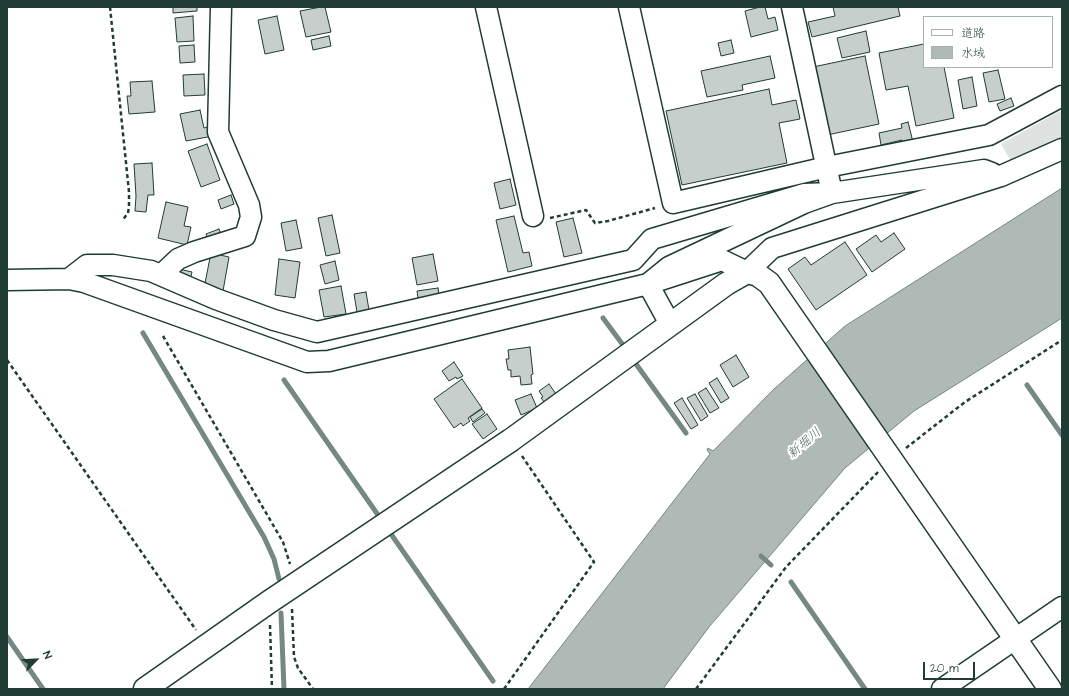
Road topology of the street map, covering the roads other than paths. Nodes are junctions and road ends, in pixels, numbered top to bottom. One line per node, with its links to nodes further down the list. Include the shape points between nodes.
1 (221, 7): 12 (street, via 218,132 251,217 245,236 178,259)
2 (486, 7): 10 (street)
3 (629, 7): 7 (street, via 673,203)
4 (792, 7): 7 (street)
5 (1062, 96): 7 (street, via 989,135)
6 (1062, 149): 8 (street)
7 (827, 167): 9 (street)
8 (1001, 176): 9 (street, via 984,170); 11 (street, via 772,248)
9 (832, 193): 12 (street, via 804,194 652,238 633,260 317,332 216,299); 15 (street, via 804,202 669,267)
10 (533, 216)
11 (747, 272): 15 (street, via 722,260); 16 (street); 18 (street, via 758,275 769,283)
12 (161, 275): 13 (street, via 113,265 87,265)
13 (69, 279): 14 (street); 15 (street, via 84,282 307,362 336,359)
14 (7, 280)
15 (648, 284): 16 (street)
16 (670, 324): 19 (street, via 511,440 291,587)
17 (1062, 607): 18 (street)
18 (1015, 639): 20 (street); 21 (street)
19 (145, 689)
20 (942, 689)
21 (1050, 689)

